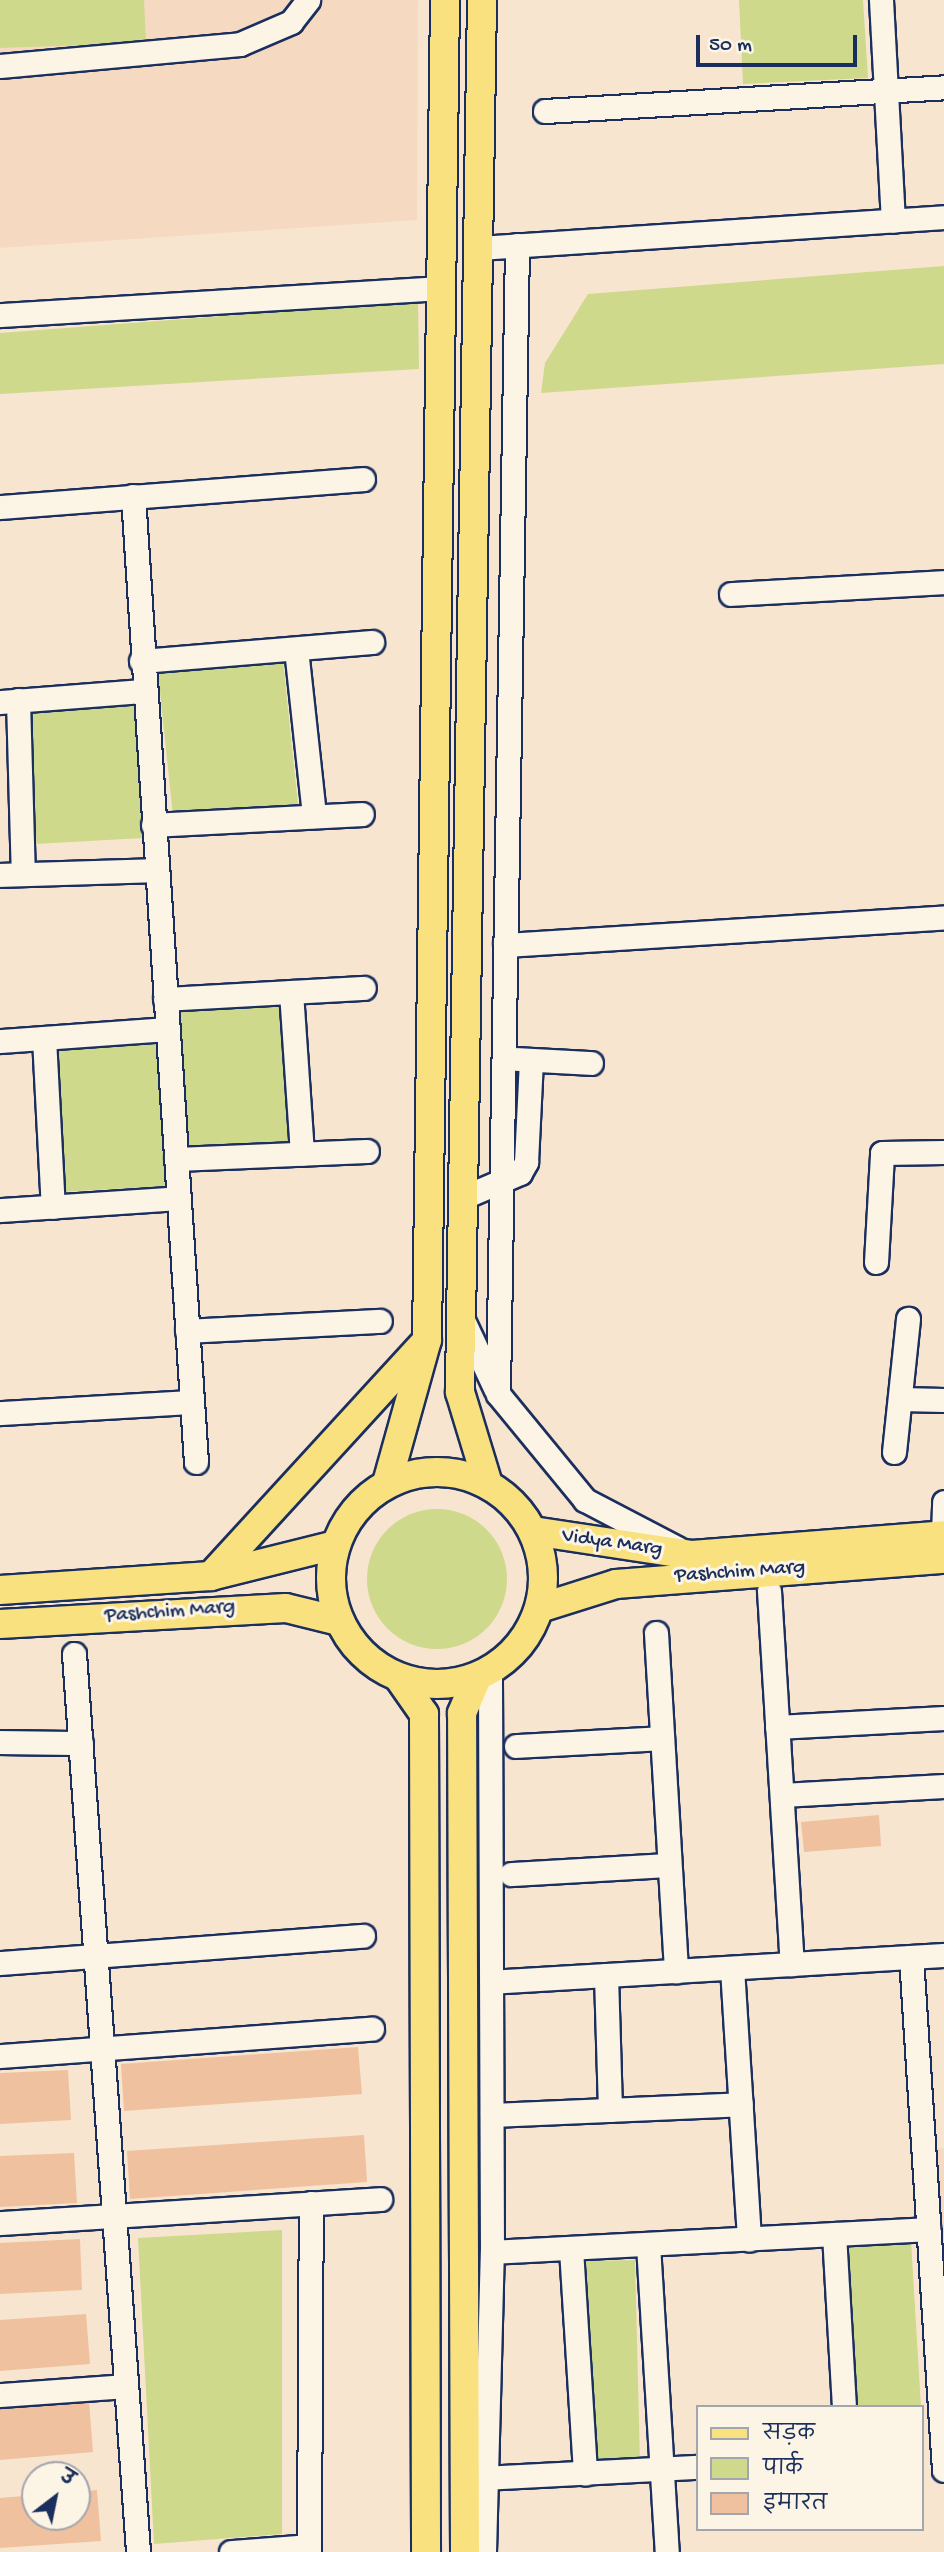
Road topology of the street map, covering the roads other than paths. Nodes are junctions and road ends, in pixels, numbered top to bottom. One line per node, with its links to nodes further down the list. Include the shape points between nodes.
1 (308, 0): 5 (street, via 291,22 240,44)
2 (445, 0): 13 (main road)
3 (482, 0): 12 (main road)
4 (881, 0): 7 (street)
5 (0, 66)
6 (944, 87): 7 (street)
7 (886, 90): 8 (street); 10 (street)
8 (545, 111)
9 (944, 218): 10 (street)
10 (893, 221): 11 (street)
11 (517, 245): 12 (street); 32 (street)
12 (479, 248): 47 (main road)
13 (438, 288): 14 (street); 56 (main road)
14 (0, 315)
15 (363, 479): 16 (street)
16 (133, 496): 17 (street); 22 (street)
17 (0, 507)
18 (944, 582): 19 (street)
19 (731, 594)
20 (372, 642): 21 (street)
21 (296, 649): 22 (street); 26 (street)
22 (141, 662): 23 (street)
23 (144, 691): 24 (street); 27 (street)
24 (9, 701): 29 (street)
25 (362, 814): 26 (street)
26 (314, 816): 27 (street)
27 (153, 825): 28 (street)
28 (156, 870): 29 (street); 35 (street)
29 (23, 874): 30 (street)
30 (0, 875)
31 (944, 918): 32 (street)
32 (505, 945): 39 (street)
33 (364, 988): 34 (street)
34 (291, 992): 35 (street); 44 (street)
35 (165, 999): 36 (street)
36 (167, 1029): 37 (street); 45 (street)
37 (44, 1038): 38 (street); 49 (street)
38 (0, 1041)
39 (503, 1058): 40 (street); 46 (street)
40 (531, 1060): 41 (street); 46 (street, via 526,1162 520,1173)
41 (591, 1063)
42 (368, 1151): 44 (street)
43 (944, 1152): 51 (street, via 882,1153)
44 (302, 1154): 45 (street)
45 (176, 1159): 48 (street)
46 (502, 1180): 47 (street); 57 (street)
47 (464, 1197): 52 (main road)
48 (178, 1198): 49 (street); 55 (street)
49 (53, 1206): 50 (street)
50 (0, 1210)
51 (876, 1262)
52 (462, 1317): 57 (street); 65 (main road, via 460,1392)
53 (908, 1319): 58 (street)
54 (380, 1321): 55 (street)
55 (187, 1331): 60 (street)
56 (427, 1340): 64 (main road); 72 (main road)
57 (498, 1394): 70 (street, via 585,1500)
58 (900, 1399): 59 (street); 62 (street)
59 (944, 1400)
60 (192, 1402): 61 (street); 63 (street)
61 (0, 1413)
62 (894, 1452)
63 (196, 1462)
64 (387, 1483): 65 (main road, Vidya Marg, via 420,1472 455,1473); 69 (main road, Vidya Marg, via 347,1520)
65 (488, 1484): 67 (main road, Vidya Marg)
66 (944, 1502): 68 (street)
67 (533, 1531): 70 (main road, Vidya Marg); 75 (main road, Vidya Marg, via 543,1569)
68 (944, 1535): 70 (main road, Pashchim Marg)
69 (335, 1545): 72 (main road, Pashchim Marg); 76 (main road, Vidya Marg, via 331,1583)
70 (692, 1555)
71 (944, 1559): 75 (main road, Pashchim Marg, via 615,1584)
72 (211, 1576): 73 (main road, Pashchim Marg)
73 (0, 1590)
74 (769, 1591): 83 (street)
75 (540, 1608): 80 (main road, Vidya Marg, via 523,1643)
76 (339, 1621): 77 (main road, Pashchim Marg, via 286,1608); 81 (main road, Vidya Marg, via 358,1649)
77 (0, 1624)
78 (656, 1633): 84 (street)
79 (74, 1654): 86 (street)
80 (483, 1674): 81 (main road, Vidya Marg, via 425,1684); 107 (street); 131 (main road, via 462,1713)
81 (399, 1678): 130 (main road, via 424,1714)
82 (944, 1718): 83 (street)
83 (777, 1727): 89 (street)
84 (662, 1738): 87 (street); 90 (street)
85 (0, 1742): 86 (street)
86 (80, 1743): 94 (street)
87 (516, 1746)
88 (944, 1786): 89 (street)
89 (782, 1795): 97 (street)
90 (669, 1865): 91 (street); 99 (street)
91 (512, 1874)
92 (363, 1936): 94 (street)
93 (944, 1955): 95 (street)
94 (96, 1956): 96 (street); 103 (street)
95 (911, 1957): 97 (street); 108 (street)
96 (0, 1963)
97 (792, 1964): 98 (street)
98 (732, 1968): 99 (street); 105 (street)
99 (676, 1971): 100 (street)
100 (606, 1975): 101 (street); 106 (street)
101 (504, 1981)
102 (372, 2029): 103 (street)
103 (102, 2049): 104 (street); 111 (street)
104 (0, 2056)
105 (741, 2104): 106 (street); 115 (street)
106 (610, 2110): 107 (street)
107 (492, 2115): 118 (street)
108 (933, 2140): 113 (street)
109 (380, 2199): 110 (street)
110 (311, 2203): 111 (street); 127 (street)
111 (114, 2216): 112 (street); 119 (street)
112 (0, 2223)
113 (928, 2229): 114 (street); 122 (street)
114 (834, 2234): 115 (street); 121 (street)
115 (749, 2239): 116 (street)
116 (648, 2245): 117 (street); 124 (street)
117 (571, 2249): 118 (street); 125 (street)
118 (492, 2252): 126 (street)
119 (126, 2386): 120 (street); 128 (street)
120 (0, 2395)
121 (844, 2405)
122 (938, 2458)
123 (696, 2467): 124 (street)
124 (662, 2469): 125 (street); 133 (street)
125 (585, 2473): 126 (street)
126 (484, 2479): 132 (street)
127 (309, 2549): 129 (street)
128 (138, 2552)
129 (231, 2552)
130 (426, 2552)
131 (465, 2552)
132 (484, 2552)
133 (667, 2552)

